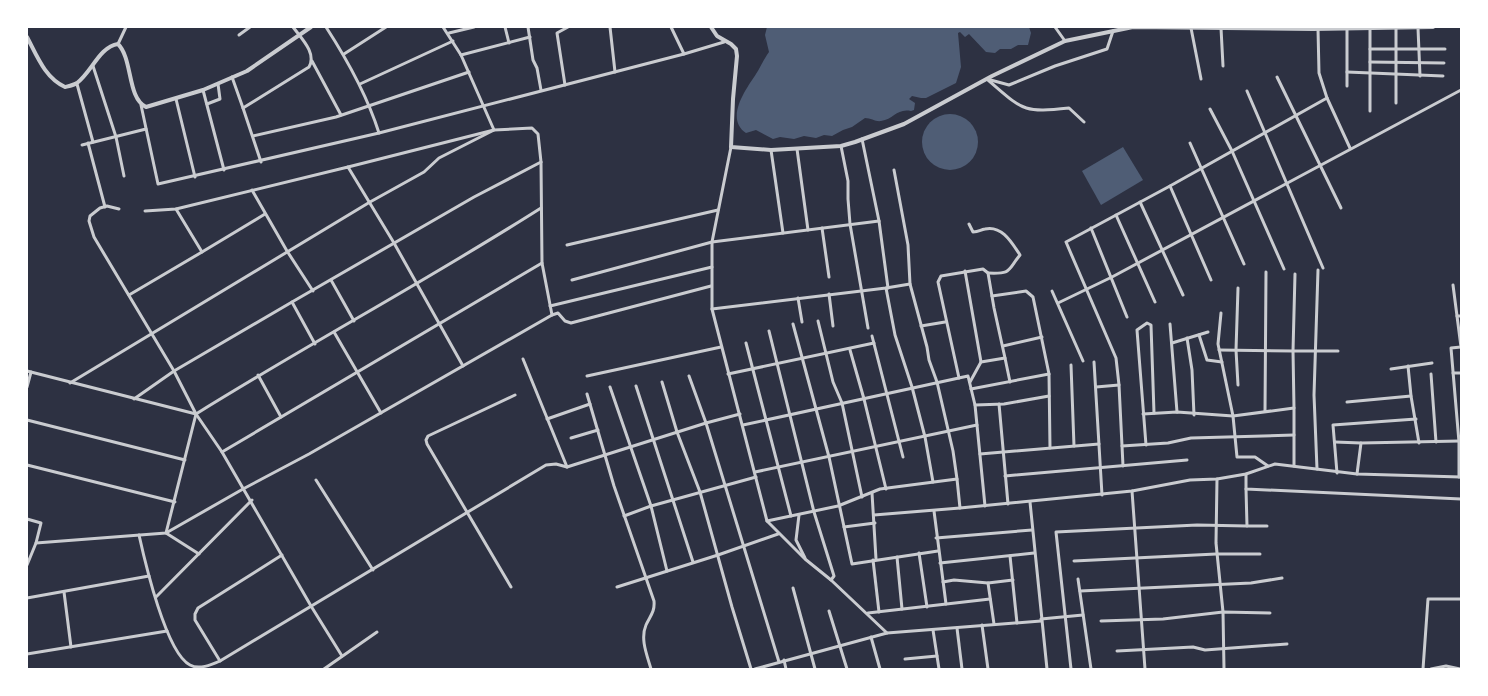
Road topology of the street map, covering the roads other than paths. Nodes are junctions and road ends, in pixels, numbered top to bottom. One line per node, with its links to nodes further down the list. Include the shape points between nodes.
1 (126, 27): 39 (street)
2 (250, 27): 31 (street)
3 (293, 27): 32 (street)
4 (311, 27): 32 (street)
5 (326, 27): 44 (street)
6 (386, 27): 44 (street)
7 (443, 27): 30 (street)
8 (474, 27): 30 (street)
9 (505, 27): 38 (street)
10 (528, 27): 34 (street)
11 (568, 27): 68 (street, via 557,33)
12 (610, 27): 55 (street)
13 (671, 27): 45 (street)
14 (711, 27): 37 (street)
15 (1055, 27): 36 (street)
16 (1271, 27): 22 (street); 23 (street)
17 (1426, 27): 18 (street); 27 (street)
18 (1433, 27)
19 (1174, 28): 20 (street); 29 (street, via 1133,27)
20 (1191, 28): 21 (street); 64 (street)
21 (1221, 28): 22 (street); 53 (street)
22 (1246, 28)
23 (1313, 28): 28 (street)
24 (1347, 28): 25 (street); 28 (street); 56 (street)
25 (1370, 28): 26 (street); 40 (street)
26 (1396, 28): 27 (street); 41 (street)
27 (1418, 28): 42 (street)
28 (1318, 29): 74 (street, via 1319,73)
29 (1113, 31): 36 (street); 63 (street, via 1107,49 1009,85)
30 (449, 33): 35 (street)
31 (239, 35)
32 (299, 36): 47 (street, via 312,55); 61 (street, via 247,71)
33 (27, 37): 65 (street, via 47,74 57,84 65,88)
34 (530, 38): 38 (street); 71 (street)
35 (453, 41): 46 (street); 67 (street)
36 (1065, 41): 63 (street)
37 (724, 42): 45 (street); 99 (street, via 736,49 738,56)
38 (509, 43): 46 (street)
39 (118, 44): 52 (street, via 105,50); 78 (street, via 125,55 136,98)
40 (1370, 49): 41 (street); 48 (street)
41 (1396, 49): 42 (street); 49 (street)
42 (1419, 49): 43 (street); 50 (street)
43 (1445, 49)
44 (344, 54): 67 (street)
45 (684, 54): 55 (street)
46 (462, 55): 54 (street)
47 (312, 61): 81 (street, via 309,67); 84 (street)
48 (1370, 62): 49 (street); 57 (street)
49 (1396, 62): 50 (street); 58 (street)
50 (1419, 63): 51 (street); 59 (street)
51 (1444, 64)
52 (93, 66): 65 (street); 92 (street)
53 (1224, 66)
54 (469, 72): 79 (street); 80 (street)
55 (615, 72): 68 (street)
56 (1347, 72): 57 (street); 69 (street)
57 (1370, 73): 58 (street); 83 (street)
58 (1396, 74): 59 (street); 76 (street)
59 (1420, 76): 60 (street)
60 (1443, 76)
61 (232, 77): 66 (street); 81 (street)
62 (1277, 77): 85 (street)
63 (987, 79): 86 (street, via 1020,106 1030,110 1069,108); 93 (street, via 904,124)
64 (1201, 79)
65 (77, 84): 94 (street)
66 (218, 84): 70 (street); 77 (street, via 220,99)
67 (360, 84): 80 (street)
68 (565, 85): 71 (street)
69 (1347, 86)
70 (203, 90): 75 (street); 77 (street)
71 (541, 90): 79 (street)
72 (1461, 90): 100 (street)
73 (1247, 91): 89 (street)
74 (1327, 98): 85 (street); 100 (street)
75 (176, 99): 78 (street, via 151,107); 112 (street)
76 (1396, 102)
77 (207, 104): 109 (street)
78 (141, 105): 87 (street)
79 (484, 105): 88 (street); 90 (street)
80 (370, 106): 84 (street); 90 (street)
81 (243, 108): 91 (street)
82 (1210, 109): 103 (street)
83 (1370, 111)
84 (341, 115): 91 (street)
85 (1296, 115): 89 (street); 106 (street)
86 (1084, 122)
87 (146, 129): 92 (street); 112 (street, via 158,184)
88 (494, 130): 105 (street, via 525,127 536,130); 107 (street); 117 (street, via 439,158 424,172)
89 (1264, 132): 103 (street); 113 (street)
90 (379, 133): 104 (street)
91 (253, 136): 104 (street)
92 (116, 137): 94 (street); 111 (street)
93 (862, 139): 98 (street); 129 (street)
94 (93, 142): 96 (street)
95 (1190, 143): 108 (street)
96 (88, 144): 97 (street); 119 (street)
97 (82, 145)
98 (841, 146): 101 (street); 130 (street, via 848,181)
99 (731, 148): 102 (street); 124 (street)
100 (1350, 148): 106 (street)
101 (797, 149): 102 (street); 134 (street)
102 (771, 150): 135 (street)
103 (1232, 151): 108 (street); 116 (street)
104 (261, 162): 109 (street)
105 (541, 162): 120 (street); 138 (street)
106 (1320, 165): 113 (street); 121 (street)
107 (348, 167): 115 (street); 117 (street)
108 (1200, 168): 114 (street); 128 (street)
109 (224, 170): 112 (street)
110 (894, 170): 160 (street, via 906,234)
111 (124, 176)
112 (195, 177)
113 (1286, 182): 116 (street); 147 (street)
114 (1170, 186): 118 (street); 136 (street)
115 (252, 190): 123 (street); 126 (street)
116 (1253, 200): 128 (street); 148 (street)
117 (370, 202): 138 (street); 141 (street)
118 (1140, 202): 127 (street); 140 (street)
119 (105, 207): 122 (street); 171 (street, via 90,216 94,238)
120 (541, 208): 143 (street); 159 (street)
121 (1341, 208)
122 (119, 209)
123 (176, 209): 125 (street); 142 (street)
124 (718, 210): 137 (street); 139 (street)
125 (145, 211)
126 (265, 214): 141 (street); 142 (street)
127 (1116, 215): 133 (street); 144 (street)
128 (1223, 217): 136 (street); 145 (street)
129 (879, 221): 130 (street); 163 (street)
130 (850, 224): 132 (street); 168 (street)
131 (969, 224): 152 (street, via 973,232 995,229 1008,236 1020,255 1009,271 1003,274)
132 (822, 228): 134 (street); 154 (street)
133 (1091, 228): 155 (street); 166 (street, via 1066,242)
134 (808, 230): 135 (street)
135 (783, 233): 137 (street)
136 (1191, 234): 140 (street); 158 (street)
137 (712, 242): 146 (street); 157 (street)
138 (394, 243): 156 (street); 159 (street)
139 (567, 245)
140 (1162, 249): 144 (street); 170 (street)
141 (287, 251): 167 (street); 194 (street)
142 (202, 252): 171 (street)
143 (542, 263): 177 (street); 187 (street)
144 (1137, 263): 155 (street); 175 (street)
145 (1244, 264)
146 (712, 267): 162 (street); 177 (street)
147 (1323, 268)
148 (1284, 269)
149 (1318, 270): 212 (street)
150 (965, 271): 152 (street, via 983,269); 186 (street, via 938,278); 220 (street)
151 (1266, 272): 211 (street)
152 (988, 273): 172 (street)
153 (1295, 274): 214 (street)
154 (829, 277)
155 (1112, 277): 166 (street); 182 (street)
156 (331, 280): 167 (street); 183 (street)
157 (572, 280)
158 (1211, 280)
159 (417, 284): 183 (street); 187 (street)
160 (910, 284): 163 (street); 191 (street)
161 (1453, 285): 181 (street)
162 (711, 286): 178 (street); 180 (street, via 572,323 565,321 558,313)
163 (887, 288): 168 (street); 252 (street, via 895,335)
164 (1238, 288): 210 (street)
165 (1052, 290): 176 (street)
166 (1085, 290): 176 (street); 248 (street, via 1116,358)
167 (313, 291): 174 (street)
168 (861, 291): 169 (street); 192 (street)
169 (829, 294): 173 (street); 190 (street)
170 (1183, 294)
171 (129, 295): 194 (street)
172 (992, 296): 199 (street, via 1026,291 1033,297); 205 (street)
173 (798, 298): 178 (street); 185 (street)
174 (292, 302): 203 (street); 230 (street)
175 (1155, 302)
176 (1058, 303): 219 (street)
177 (550, 306): 180 (street)
178 (712, 309): 206 (street)
179 (1221, 313): 209 (street)
180 (552, 314): 226 (street)
181 (1459, 316): 207 (street)
182 (1127, 317)
183 (354, 321): 195 (street)
184 (818, 321): 215 (street)
185 (802, 322)
186 (945, 322): 191 (street); 241 (street)
187 (439, 324): 226 (street); 233 (street)
188 (793, 324): 218 (street)
189 (1170, 324): 202 (street)
190 (833, 326)
191 (921, 326): 243 (street, via 928,360)
192 (868, 328)
193 (769, 331): 224 (street)
194 (151, 332): 230 (street); 246 (street)
195 (334, 332): 203 (street); 233 (street)
196 (1208, 332): 197 (street)
197 (1199, 335): 200 (street); 222 (street, via 1207,360)
198 (872, 336): 204 (street)
199 (1042, 337): 205 (street); 236 (street)
200 (1187, 338): 202 (street); 279 (street, via 1192,370)
201 (746, 343): 229 (street)
202 (1172, 343): 272 (street)
203 (314, 344): 238 (street)
204 (874, 344): 208 (street); 258 (street)
205 (1003, 346): 216 (street)
206 (721, 347): 235 (street); 239 (street)
207 (1461, 347): 234 (street, via 1451,348)
208 (850, 350): 215 (street); 263 (street)
209 (1219, 350): 210 (street); 222 (street)
210 (1236, 350): 211 (street); 247 (street)
211 (1266, 351): 214 (street); 271 (street)
212 (1316, 351): 213 (street); 214 (street); 328 (street, via 1314,395)
213 (1338, 351)
214 (1292, 352): 270 (street)
215 (826, 355): 218 (street); 265 (street)
216 (1005, 358): 220 (street); 245 (street)
217 (523, 359): 283 (street)
218 (802, 360): 224 (street); 269 (street)
219 (1083, 361)
220 (981, 362): 244 (street)
221 (1094, 362): 253 (street)
222 (1222, 362): 280 (street)
223 (1432, 363): 227 (street)
224 (777, 365): 229 (street); 277 (street)
225 (1071, 365): 307 (street)
226 (463, 366): 273 (street)
227 (1408, 366): 228 (street); 261 (street)
228 (1391, 369)
229 (753, 370): 235 (street); 286 (street)
230 (174, 371): 262 (street); 275 (street)
231 (29, 372): 246 (street); 249 (street)
232 (1461, 372): 234 (street)
233 (358, 373): 273 (street); 282 (street)
234 (1453, 373): 256 (street)
235 (728, 374): 276 (street)
236 (1049, 374): 245 (street); 260 (street)
237 (1431, 374): 301 (street)
238 (258, 375): 275 (street); 282 (street)
239 (587, 376)
240 (689, 376): 287 (street)
241 (959, 378): 243 (street); 244 (street, via 968,376)
242 (662, 382): 291 (street)
243 (937, 382): 252 (street); 292 (street)
244 (970, 382): 254 (street)
245 (1010, 382): 254 (street)
246 (70, 383): 262 (street)
247 (1238, 384)
248 (1119, 385): 253 (street); 308 (street)
249 (27, 386)
250 (636, 386): 297 (street)
251 (610, 387): 309 (street)
252 (912, 387): 258 (street); 294 (street)
253 (1096, 387): 303 (street)
254 (971, 389): 268 (street)
255 (1461, 392): 256 (street)
256 (1455, 393): 281 (street)
257 (587, 394): 266 (street)
258 (886, 394): 263 (street); 298 (street)
259 (515, 395): 361 (street, via 428,436 426,440)
260 (1049, 396): 267 (street); 310 (street)
261 (1411, 396): 264 (street); 284 (street)
262 (134, 398): 275 (street)
263 (864, 398): 265 (street); 306 (street)
264 (1347, 402)
265 (842, 403): 269 (street); 312 (street)
266 (590, 404): 283 (street); 290 (street)
267 (999, 404): 268 (street); 313 (street)
268 (975, 405): 289 (street)
269 (816, 408): 277 (street); 316 (street)
270 (1294, 408): 271 (street); 293 (street)
271 (1265, 411): 280 (street)
272 (1177, 412): 274 (street); 279 (street)
273 (381, 413): 342 (street)
274 (1154, 413): 278 (street); 278 (street, via 1152,325 1148,323 1137,330)
275 (196, 414): 311 (street); 318 (street)
276 (740, 414): 287 (street); 288 (street)
277 (791, 414): 286 (street); 320 (street)
278 (1143, 414): 305 (street)
279 (1194, 415): 280 (street)
280 (1233, 416): 296 (street)
281 (1459, 416): 299 (street)
282 (281, 417): 311 (street)
283 (547, 419): 325 (street)
284 (1416, 419): 300 (street, via 1333,425); 302 (street)
285 (27, 420): 318 (street)
286 (766, 420): 288 (street); 326 (street)
287 (706, 423): 291 (street); 340 (street)
288 (742, 425): 329 (street)
289 (977, 425): 292 (street); 314 (street)
290 (598, 430): 295 (street); 315 (street)
291 (677, 432): 297 (street); 345 (street)
292 (948, 432): 294 (street); 336 (street)
293 (1294, 435): 296 (street); 324 (street)
294 (925, 436): 298 (street); 339 (street)
295 (571, 438)
296 (1236, 438): 305 (street, via 1191,438); 323 (street, via 1237,457 1255,457)
297 (653, 440): 309 (street); 351 (street)
298 (898, 441): 306 (street); 317 (street)
299 (1460, 441): 301 (street); 335 (street)
300 (1334, 442): 304 (street); 330 (street)
301 (1436, 442): 302 (street)
302 (1420, 443): 304 (street)
303 (1099, 444): 307 (street); 327 (street)
304 (1361, 444): 332 (street)
305 (1146, 445): 308 (street)
306 (876, 446): 312 (street); 341 (street)
307 (1074, 446): 310 (street)
308 (1122, 446): 322 (street)
309 (630, 448): 315 (street); 355 (street)
310 (1050, 448): 313 (street)
311 (222, 452): 342 (street)
312 (853, 452): 316 (street); 348 (street)
313 (1003, 453): 314 (street); 333 (street)
314 (980, 454): 357 (street)
315 (606, 455): 325 (street); 364 (street)
316 (829, 457): 320 (street); 356 (street)
317 (903, 457)
318 (185, 460): 352 (street)
319 (1187, 460): 322 (street)
320 (803, 462): 326 (street); 360 (street)
321 (27, 465): 352 (street)
322 (1123, 466): 327 (street)
323 (1268, 466): 324 (street); 331 (street)
324 (1294, 466): 328 (street)
325 (567, 467): 361 (street, via 546,465)
326 (779, 467): 329 (street); 365 (street)
327 (1100, 467): 333 (street); 347 (street)
328 (1317, 469): 330 (street)
329 (755, 472): 334 (street)
330 (1337, 473): 332 (street)
331 (1246, 474): 337 (street); 343 (street)
332 (1357, 474): 335 (street)
333 (1005, 476): 354 (street)
334 (756, 477): 340 (street); 367 (street)
335 (1460, 477)
336 (957, 479): 339 (street); 358 (street)
337 (1217, 479): 344 (street, via 1190,480); 369 (street)
338 (316, 480): 398 (street)
339 (933, 482): 341 (street)
340 (725, 485): 345 (street); 380 (street)
341 (886, 488): 346 (street)
342 (243, 489): 350 (street); 375 (street)
343 (1246, 489): 349 (street); 370 (street)
344 (1132, 491): 347 (street); 373 (street)
345 (700, 492): 351 (street); 388 (street)
346 (872, 493): 348 (street); 363 (street)
347 (1102, 495): 353 (street)
348 (862, 497): 356 (street)
349 (1461, 499)
350 (252, 500): 384 (street); 387 (street)
351 (674, 500): 355 (street); 395 (street)
352 (175, 502): 375 (street)
353 (1030, 502): 354 (street); 374 (street)
354 (1008, 504): 357 (street)
355 (651, 506): 364 (street); 399 (street)
356 (838, 506): 360 (street); 372 (street)
357 (985, 506): 358 (street)
358 (960, 508): 359 (street)
359 (934, 511): 363 (street); 378 (street)
360 (814, 512): 362 (street); 404 (street, via 834,576)
361 (468, 513): 398 (street); 409 (street)
362 (799, 515): 365 (street); 392 (street, via 796,540)
363 (874, 515): 368 (street)
364 (624, 516): 401 (street)
365 (791, 516): 367 (street)
366 (27, 519): 379 (street, via 41,523)
367 (766, 521): 376 (street)
368 (875, 523): 372 (street); 393 (street)
369 (1216, 524): 370 (street); 373 (street); 385 (street)
370 (1247, 526): 371 (street)
371 (1267, 526)
372 (844, 527): 393 (street, via 852,564)
373 (1135, 528): 391 (street); 429 (street, via 1056,532)
374 (1032, 530): 378 (street); 383 (street)
375 (166, 533): 377 (street); 384 (street)
376 (778, 534): 380 (street); 392 (street)
377 (139, 535): 379 (street); 400 (street)
378 (936, 538): 381 (street)
379 (36, 543): 397 (street)
380 (744, 545): 388 (street); 455 (street)
381 (938, 551): 382 (street); 396 (street)
382 (919, 553): 389 (street); 421 (street)
383 (1034, 553): 390 (street); 430 (street)
384 (199, 554): 415 (street)
385 (1216, 554): 386 (street); 391 (street); 408 (street)
386 (1260, 554)
387 (282, 555): 420 (street); 454 (street, via 198,608 195,620)
388 (718, 555): 395 (street); 459 (street)
389 (897, 556): 393 (street); 422 (street)
390 (1010, 556): 396 (street); 405 (street)
391 (1137, 557): 394 (street); 411 (street)
392 (805, 559): 404 (street)
393 (874, 559): 424 (street)
394 (1074, 561)
395 (693, 562): 399 (street)
396 (940, 563): 406 (street)
397 (27, 565)
398 (373, 570): 420 (street)
399 (667, 571): 401 (street)
400 (149, 576): 414 (street); 415 (street)
401 (646, 578): 410 (street); 458 (street, via 655,609 644,634)
402 (1282, 578): 408 (street)
403 (1078, 579): 413 (street)
404 (831, 580): 427 (street)
405 (1013, 580): 407 (street); 433 (street)
406 (943, 582): 407 (street, via 954,580); 419 (street)
407 (988, 583): 418 (street)
408 (1220, 584): 411 (street); 425 (street)
409 (511, 587)
410 (617, 587)
411 (1139, 587): 413 (street); 431 (street)
412 (793, 588): 448 (street)
413 (1080, 591): 428 (street)
414 (64, 592): 416 (street); 444 (street)
415 (156, 597): 438 (street)
416 (27, 598)
417 (1461, 599): 473 (street, via 1428,599)
418 (990, 600): 419 (street); 434 (street)
419 (946, 604): 421 (street)
420 (311, 606): 450 (street); 454 (street)
421 (927, 606): 422 (street)
422 (902, 609): 424 (street)
423 (829, 611): 443 (street)
424 (879, 612): 427 (street)
425 (1223, 612): 426 (street); 431 (street); 445 (street)
426 (1270, 613)
427 (868, 614): 440 (street)
428 (1083, 615): 429 (street); 470 (street)
429 (1065, 616): 430 (street); 469 (street)
430 (1041, 620): 433 (street); 468 (street)
431 (1142, 620): 432 (street); 446 (street)
432 (1101, 621)
433 (1017, 623): 434 (street)
434 (994, 624): 435 (street)
435 (982, 625): 436 (street); 467 (street)
436 (957, 628): 437 (street); 466 (street)
437 (933, 630): 440 (street); 451 (street)
438 (167, 631): 444 (street); 456 (street, via 184,662)
439 (377, 632): 450 (street)
440 (887, 633): 441 (street)
441 (871, 637): 443 (street); 464 (street)
442 (1287, 644): 445 (street)
443 (840, 645): 448 (street); 463 (street)
444 (71, 647): 449 (street)
445 (1222, 649): 446 (street, via 1205,650 1193,647); 472 (street)
446 (1144, 650): 447 (street); 471 (street)
447 (1117, 652)
448 (811, 653): 453 (street); 462 (street)
449 (27, 654)
450 (342, 656): 457 (street)
451 (937, 656): 452 (street); 465 (street)
452 (905, 659)
453 (784, 660): 455 (street); 461 (street)
454 (220, 662): 456 (street)
455 (779, 662): 460 (street)
456 (206, 668)
457 (324, 669)
458 (651, 669)
459 (751, 669)
460 (755, 669)
461 (786, 669)
462 (816, 669)
463 (848, 669)
464 (880, 669)
465 (939, 669)
466 (962, 669)
467 (988, 669)
468 (1047, 669)
469 (1071, 669)
470 (1091, 669)
471 (1145, 669)
472 (1224, 669)
473 (1423, 669)
474 (1431, 669): 475 (street, via 1438,666)
475 (1460, 669)

